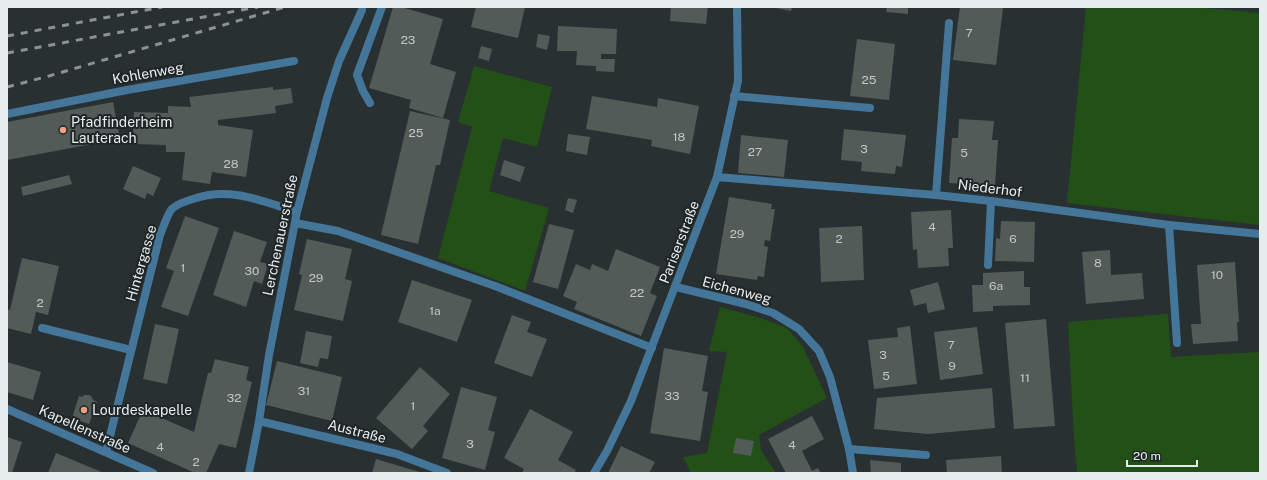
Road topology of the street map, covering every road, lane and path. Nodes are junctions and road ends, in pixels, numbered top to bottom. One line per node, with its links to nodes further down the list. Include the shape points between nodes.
1 (382, 7): 7 (street, via 357,75)
2 (737, 7): 6 (street, Pariserstraße, via 738,80)
3 (362, 10): 13 (street, Lerchenauerstraße, via 339,61 327,98)
4 (949, 23): 11 (street)
5 (294, 61): 9 (street, Kohlenweg)
6 (734, 96): 8 (street); 10 (street, Pariserstraße)
7 (370, 103)
8 (870, 108)
9 (7, 114)
10 (717, 177): 11 (street, Niederhof); 18 (street, Pariserstraße)
11 (936, 195): 12 (street, Niederhof)
12 (991, 201): 15 (street, Niederhof); 17 (street)
13 (297, 212): 14 (street, Lerchenauerstraße); 22 (street, Hintergasse, via 245,195 219,194 202,196 172,208 160,235)
14 (295, 222): 21 (street, via 338,231 495,286); 24 (street, Lerchenauerstraße)
15 (1170, 225): 16 (street, Niederhof); 20 (street)
16 (1260, 234)
17 (988, 264)
18 (676, 287): 21 (street, Pariserstraße); 25 (street, Eichenweg, via 773,313 799,329 819,351 830,377)
19 (42, 328): 22 (street)
20 (1177, 343)
21 (652, 348): 31 (street, Pariserstraße, via 608,451)
22 (131, 350): 26 (street, Hintergasse)
23 (7, 409): 26 (street, Kapellenstraße)
24 (259, 421): 29 (street, Lerchenauerstraße); 30 (street, Austraße, via 396,454)
25 (849, 449): 27 (street); 32 (street, Eichenweg)
26 (106, 452): 28 (street, Kapellenstraße)
27 (926, 455)
28 (153, 473)
29 (249, 473)
30 (447, 473)
31 (594, 473)
32 (853, 473)

